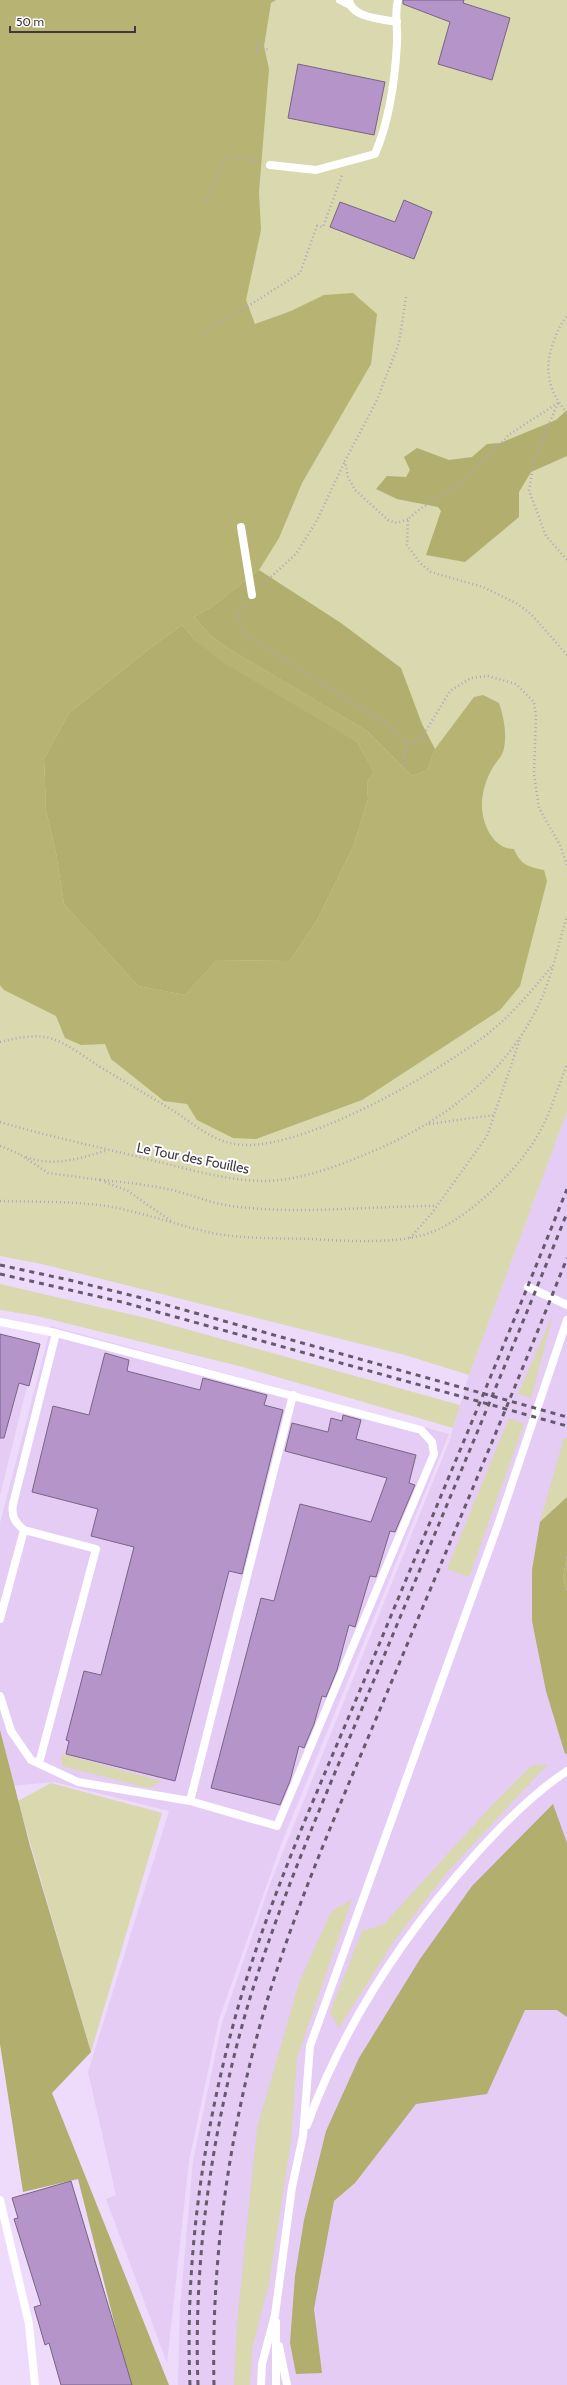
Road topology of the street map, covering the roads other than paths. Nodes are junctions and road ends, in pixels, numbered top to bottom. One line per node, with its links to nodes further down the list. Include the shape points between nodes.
1 (340, 0): 3 (lane)
2 (398, 0): 4 (lane, via 395,10)
3 (349, 2): 4 (lane, via 358,14)
4 (397, 22): 5 (lane, via 395,80 383,135 375,154 316,170)
5 (270, 165)
6 (242, 527): 7 (lane)
7 (252, 595)
8 (528, 1287): 9 (lane)
9 (567, 1305)
10 (567, 1320): 20 (lane, via 497,1527 310,2046)
11 (0, 1322): 12 (lane)
12 (56, 1333): 13 (lane); 14 (lane, via 12,1504 11,1514)
13 (293, 1395): 19 (lane); 19 (lane, via 422,1430 432,1442 434,1454 277,1826)
14 (24, 1530): 15 (lane); 17 (lane, via 96,1549)
15 (0, 1619)
16 (0, 1696): 17 (lane, via 11,1731 31,1760)
17 (39, 1763): 19 (lane, via 78,1782)
18 (567, 1771): 20 (lane, via 502,1825 416,1924 368,1996 347,2033 321,2086)
19 (190, 1801)
20 (303, 2136): 22 (lane, via 292,2187)
21 (0, 2200): 24 (lane, via 29,2324)
22 (275, 2315): 23 (lane); 25 (lane, via 262,2364)
23 (276, 2329): 26 (lane); 27 (lane)
24 (35, 2385)
25 (261, 2385)
26 (276, 2385)
27 (287, 2385)

